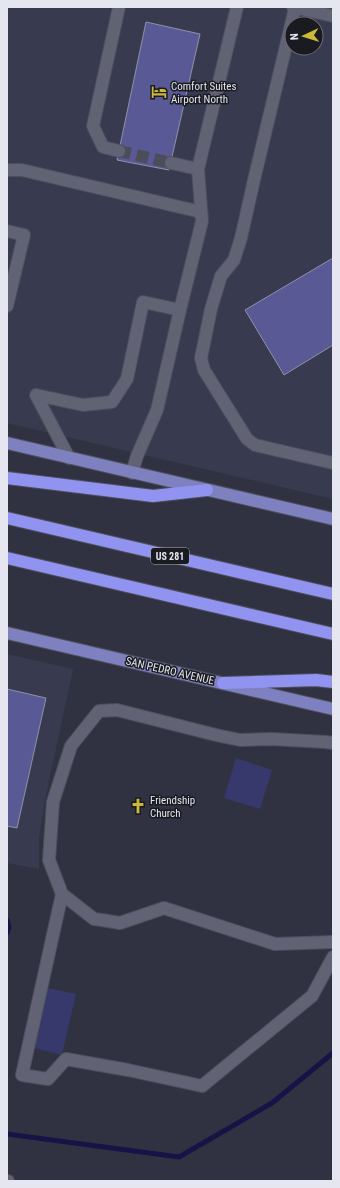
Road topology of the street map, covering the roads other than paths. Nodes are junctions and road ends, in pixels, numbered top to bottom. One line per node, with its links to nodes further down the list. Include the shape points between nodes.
1 (119, 7): 6 (street, via 93,126 103,147)
2 (237, 7): 8 (street)
3 (294, 7): 4 (street); 16 (street, via 241,238 234,260 221,276 201,358 204,370 247,440 255,445)
4 (311, 9): 5 (street)
5 (333, 16)
6 (119, 151)
7 (171, 163): 8 (street)
8 (198, 169): 10 (street)
9 (7, 170): 10 (street, via 22,170)
10 (201, 212): 13 (street, via 202,221)
11 (7, 231): 12 (street, via 24,235)
12 (7, 306)
13 (180, 310): 15 (street, via 144,302 127,380 112,402 83,405 36,395); 17 (street, via 157,410)
14 (7, 443): 15 (main road)
15 (69, 458): 17 (main road)
16 (333, 463)
17 (132, 473): 19 (main road)
18 (7, 478): 19 (highway, via 153,496)
19 (207, 490): 21 (main road)
20 (7, 518): 23 (highway, US 281)
21 (333, 519)
22 (7, 558): 25 (highway)
23 (333, 594)
24 (7, 633): 27 (main road, SAN PEDRO AVENUE)
25 (333, 634)
26 (333, 682): 27 (highway, via 316,680)
27 (223, 683): 28 (main road, SAN PEDRO AVENUE)
28 (333, 709)
29 (333, 743): 30 (street, via 240,740 117,710 100,711 70,746 53,802 49,860)
30 (62, 894): 31 (street, via 94,919 120,923 164,908 275,944); 32 (street, via 22,1075 48,1079 66,1059 202,1086 312,996)
31 (333, 942)
32 (333, 957)

